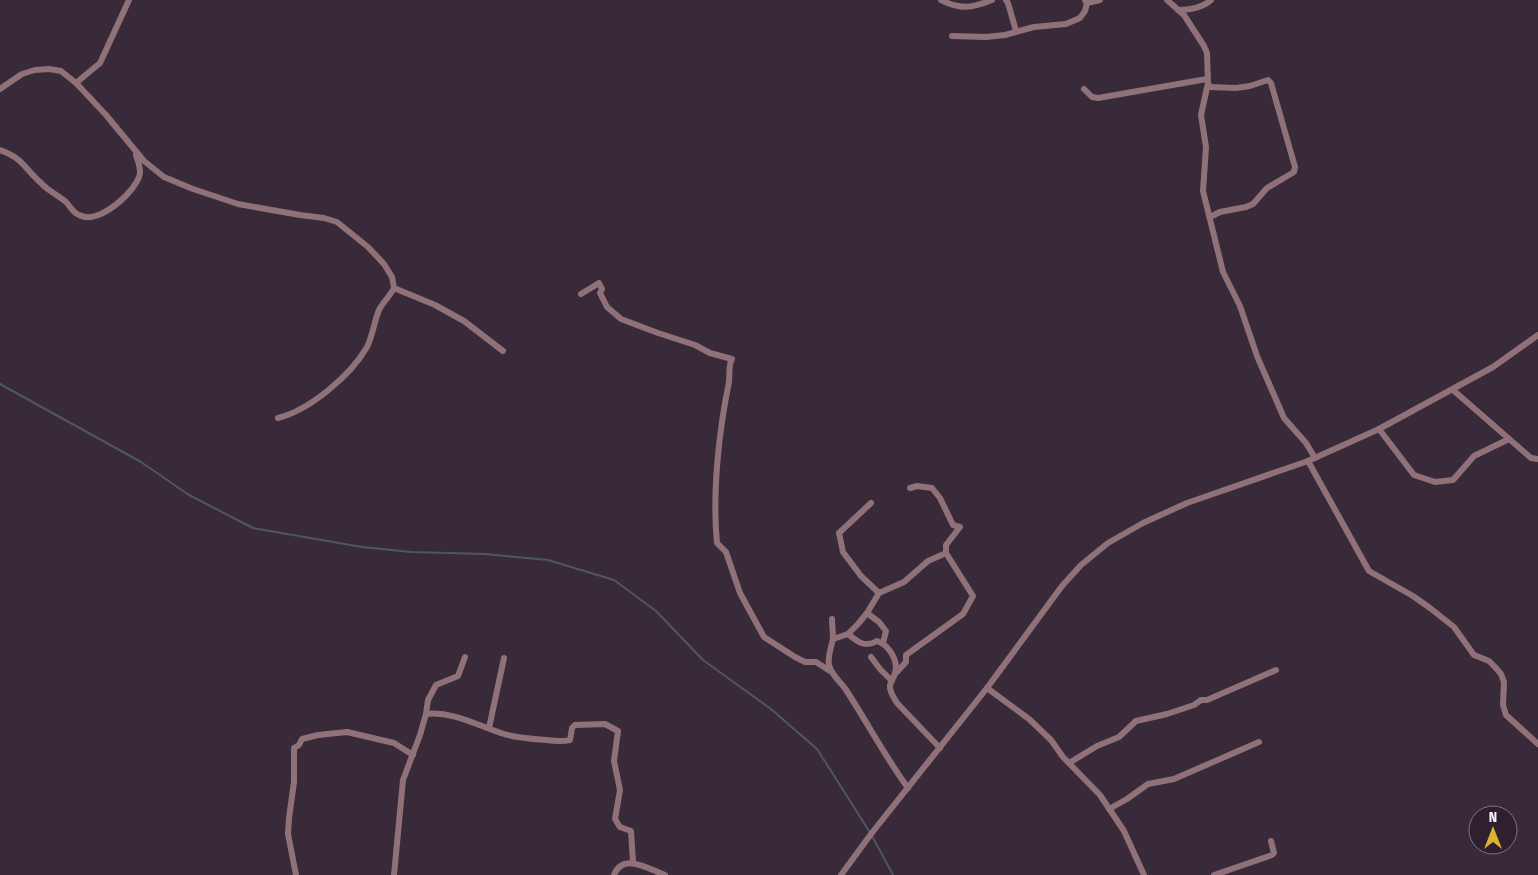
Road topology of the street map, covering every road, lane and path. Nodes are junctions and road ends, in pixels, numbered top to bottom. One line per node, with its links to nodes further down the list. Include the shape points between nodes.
1 (129, 0): 13 (street, via 100,63)
2 (942, 0): 3 (street, via 953,6 971,8)
3 (992, 0)
4 (1006, 0): 10 (street)
5 (1100, 0): 8 (street)
6 (1167, 0): 9 (street)
7 (1211, 0): 9 (street, via 1204,6)
8 (1086, 2): 10 (street, via 1080,18 1066,24)
9 (1178, 10): 12 (street, via 1207,53)
10 (1016, 31): 11 (street, via 986,37)
11 (952, 36)
12 (1207, 81): 15 (street, via 1098,98); 18 (street, via 1201,115 1206,147 1203,191); 18 (street, via 1210,87 1236,88 1268,80 1272,83 1295,167 1294,172 1267,188 1253,204)
13 (76, 83): 14 (street, via 61,71 34,70); 17 (street)
14 (0, 89)
15 (1084, 90)
16 (0, 150): 17 (street, via 17,157 41,184 81,217 105,213 122,200 139,180 140,169)
17 (135, 152): 19 (street, via 154,171 193,189 238,204 337,222 384,264)
18 (1210, 217): 27 (street, via 1223,272 1240,306 1257,356 1284,418 1306,443)
19 (394, 288): 22 (street, via 464,321); 24 (street, via 379,311 367,347 352,366 302,409)
20 (581, 294): 42 (street, via 599,284 607,307 621,319 732,359 724,398 716,494 717,543 726,552 740,593 764,637 800,660 816,662)
21 (1538, 336): 23 (street, via 1493,368)
22 (503, 351)
23 (1453, 390): 25 (street); 26 (street)
24 (278, 418)
25 (1379, 429): 26 (street, via 1414,475 1435,482 1453,480 1474,456); 27 (street)
26 (1509, 439): 28 (street, via 1531,458)
27 (1311, 459): 45 (street, via 1187,502 1108,543 1062,586); 49 (street, via 1369,571 1430,608 1454,627 1474,655 1495,667 1504,682 1506,715)
28 (1538, 459)
29 (910, 488): 31 (street, via 932,488 953,525 960,526 946,545)
30 (871, 503): 32 (street, via 839,533 843,552)
31 (946, 553): 32 (street, via 928,561 904,582); 43 (street, via 973,596 963,614 906,655 906,662)
32 (879, 593): 33 (street)
33 (867, 613): 35 (street); 37 (street, via 886,631)
34 (832, 619): 36 (street)
35 (848, 634): 36 (street); 37 (street, via 862,644)
36 (833, 639): 42 (street, via 829,651)
37 (882, 643): 43 (street, via 890,649)
38 (871, 656): 44 (street)
39 (465, 657): 46 (street, via 458,676 436,685 428,700)
40 (504, 658): 47 (street)
41 (1276, 670): 52 (street, via 1194,705 1136,721 1118,737)
42 (830, 671): 53 (street, via 847,690)
43 (896, 673): 44 (street)
44 (892, 681): 50 (street, via 890,687 897,703)
45 (987, 688): 50 (street); 52 (street, via 1030,719)
46 (426, 714): 47 (street, via 458,717); 51 (street)
47 (489, 728): 56 (street, via 516,736 564,742 570,740 575,725 605,724 618,731 614,760 620,790 614,819 620,827 631,831)
48 (1259, 742): 54 (street, via 1174,779 1148,784)
49 (1538, 744)
50 (940, 748): 53 (street)
51 (414, 756): 57 (street, via 394,743 347,732 302,739 294,748 294,782 288,818); 58 (street, via 403,780)
52 (1069, 764): 54 (street, via 1100,795)
53 (908, 788): 61 (street)
54 (1109, 809): 62 (street, via 1132,845)
55 (1271, 841): 63 (street, via 1272,855)
56 (633, 862): 59 (street, via 616,868); 60 (street)
57 (296, 875)
58 (394, 875)
59 (614, 875)
60 (665, 875)
61 (842, 875)
62 (1144, 875)
63 (1214, 875)

